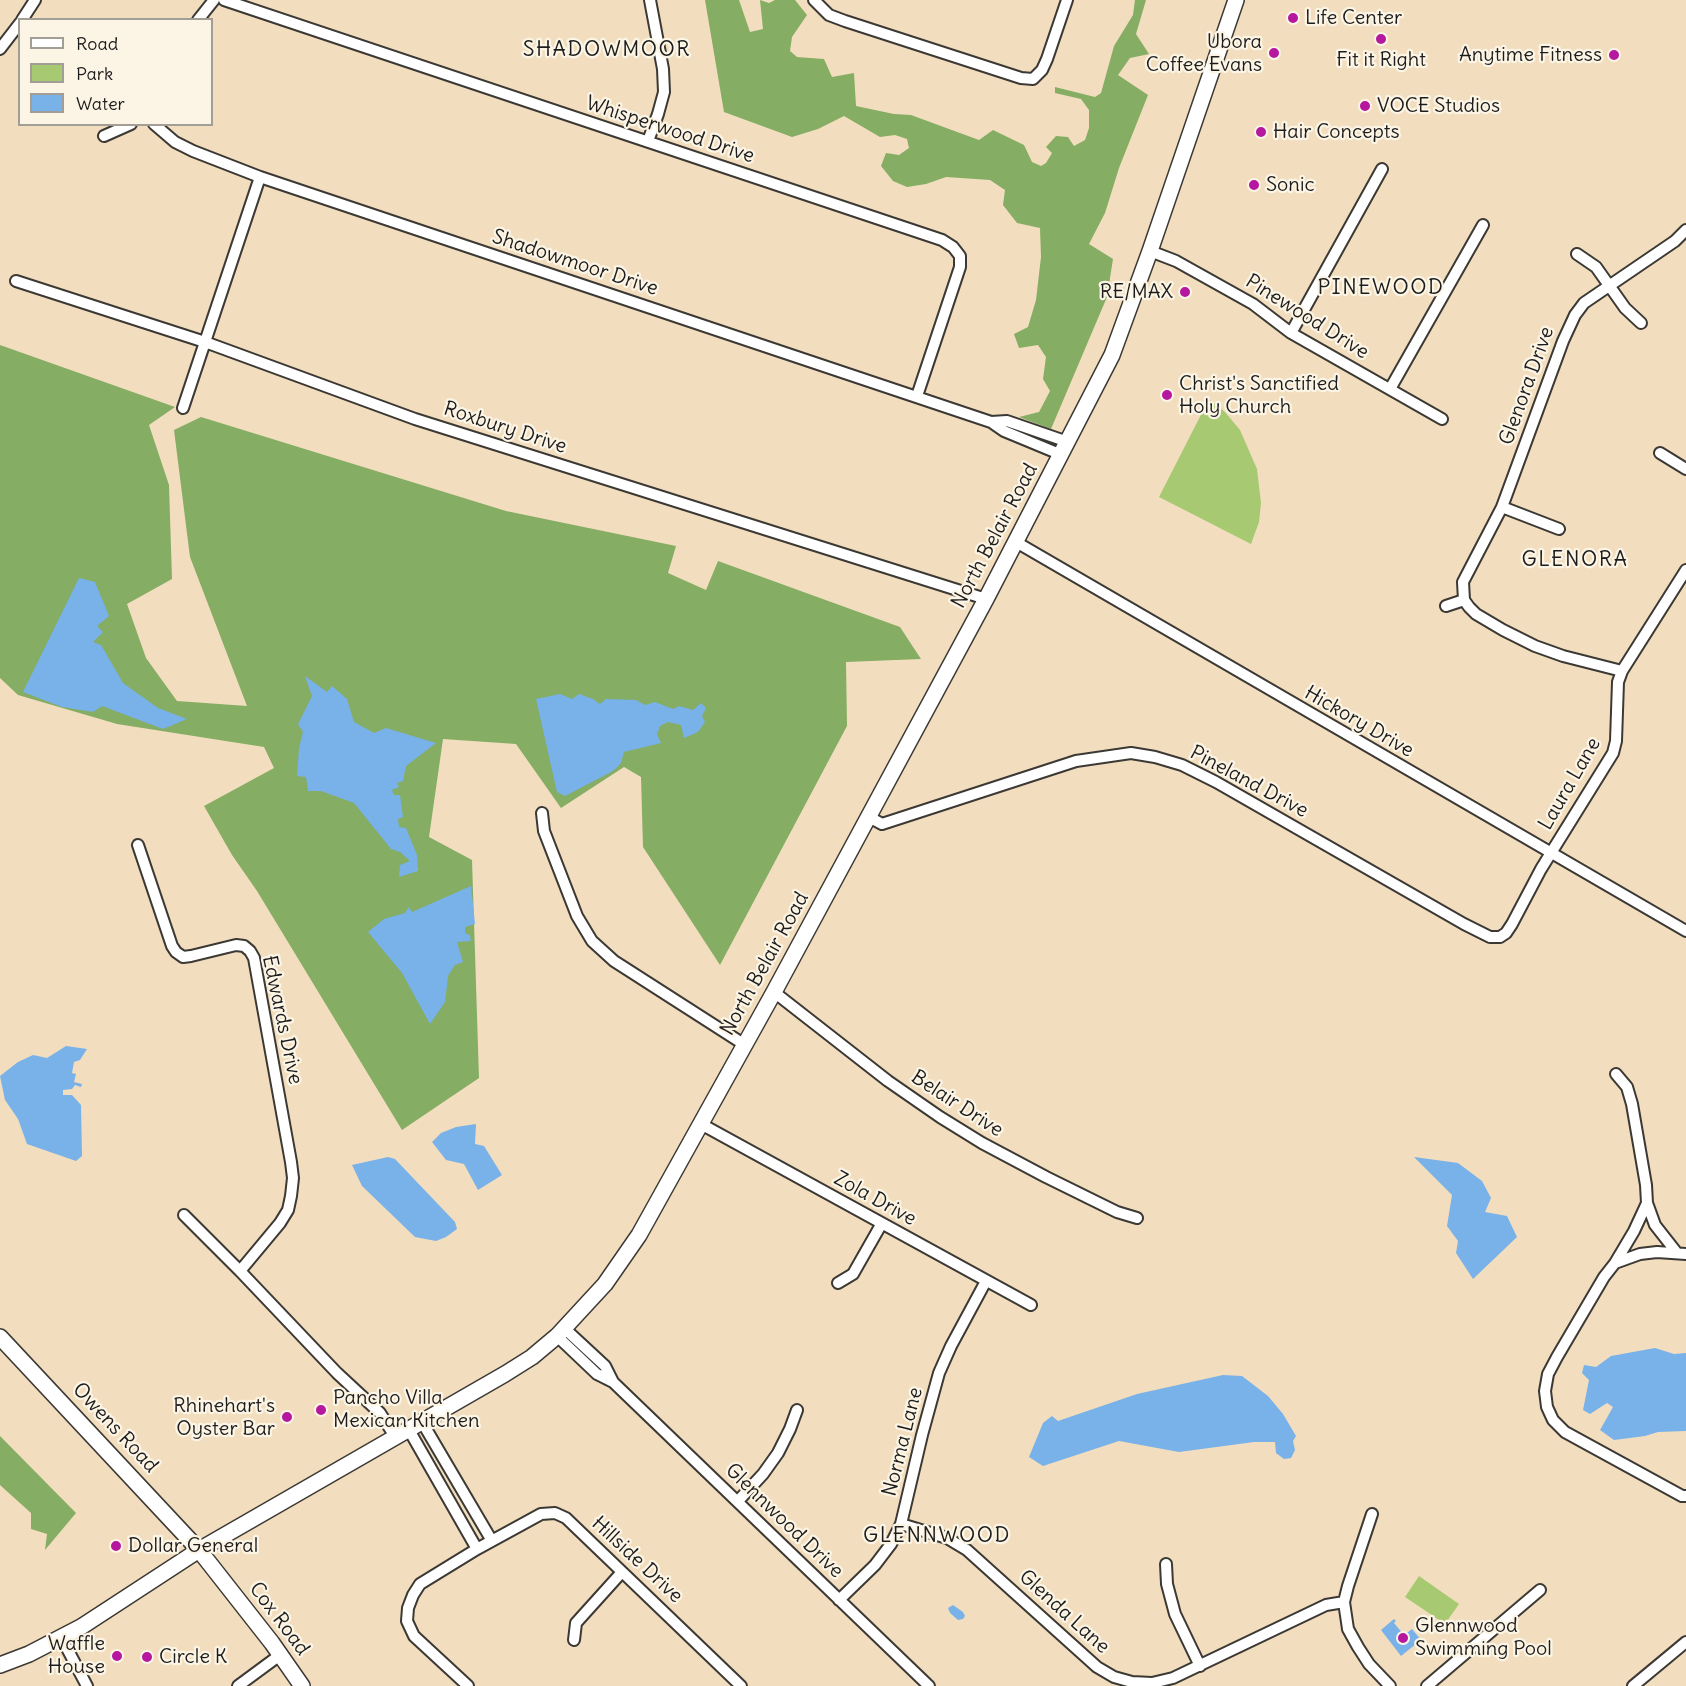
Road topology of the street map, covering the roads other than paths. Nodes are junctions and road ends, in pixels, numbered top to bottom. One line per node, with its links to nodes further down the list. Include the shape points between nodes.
1 (35, 0): 8 (street)
2 (214, 0): 9 (street)
3 (224, 0): 15 (street, Whisperwood Drive)
4 (650, 0): 15 (street, via 664,92)
5 (814, 0): 6 (street, via 829,15 845,21 1033,79 1047,59)
6 (1067, 0)
7 (1236, 0): 20 (main road, North Belair Road)
8 (23, 18)
9 (200, 18)
10 (18, 26): 11 (street)
11 (0, 49)
12 (126, 126): 14 (street)
13 (156, 126): 17 (street, Shadowmoor Drive, via 193,152)
14 (104, 136)
15 (648, 141): 28 (street, Whisperwood Drive, via 942,240 953,247 960,256 960,267)
16 (1382, 169): 25 (street)
17 (260, 177): 26 (street); 28 (street, Shadowmoor Drive)
18 (1483, 225): 27 (street)
19 (1686, 230): 23 (street, Glenora Drive)
20 (1150, 251): 25 (street, Pinewood Drive, via 1176,261 1253,304); 34 (main road, North Belair Road, via 1112,355)
21 (1577, 254): 23 (street, via 1596,267)
22 (16, 281): 26 (street, Roxbury Drive)
23 (1609, 286): 24 (street); 37 (street, Glenora Drive, via 1584,303 1567,329)
24 (1641, 322)
25 (1291, 333): 27 (street, Pinewood Drive)
26 (206, 342): 29 (street); 41 (street, Roxbury Drive, via 415,419)
27 (1390, 389): 30 (street, Pinewood Drive)
28 (917, 396): 31 (street, Shadowmoor Drive)
29 (183, 408)
30 (1442, 419)
31 (991, 422): 32 (street, Shadowmoor Drive, via 1007,421); 33 (street, Shadowmoor Drive)
32 (1030, 428): 33 (street); 34 (street, Shadowmoor Drive)
33 (1025, 440): 34 (street, Shadowmoor Drive)
34 (1065, 448): 39 (main road, North Belair Road)
35 (1660, 453): 36 (street)
36 (1686, 469)
37 (1502, 507): 38 (street); 42 (street, Glenora Drive, via 1464,582)
38 (1559, 529)
39 (1016, 542): 41 (main road, North Belair Road); 48 (street, Hickory Drive)
40 (1686, 570): 44 (street, Laura Lane)
41 (986, 599): 46 (main road, North Belair Road)
42 (1464, 600): 43 (street); 44 (street, via 1476,614 1534,646)
43 (1446, 606)
44 (1622, 671): 48 (street, Laura Lane, via 1613,753)
45 (542, 813): 51 (street, via 544,831 577,916 592,941 614,961)
46 (869, 817): 48 (street, Pineland Drive, via 882,824 1076,760 1131,753 1155,757 1216,782 1490,937 1506,933); 50 (main road, North Belair Road)
47 (138, 845): 60 (street, Edwards Drive, via 176,952 183,957 236,945 244,946 254,958 293,1178 288,1210)
48 (1551, 854): 49 (street, Hickory Drive)
49 (1686, 931)
50 (774, 992): 51 (main road, North Belair Road); 56 (street, Belair Drive, via 888,1081 948,1122 1056,1182)
51 (745, 1045): 53 (main road, North Belair Road)
52 (1617, 1074): 54 (street, via 1627,1087 1632,1104)
53 (701, 1124): 57 (street, Zola Drive); 64 (main road, North Belair Road, via 639,1235 605,1284)
54 (1647, 1203): 58 (street, via 1655,1225); 59 (street)
55 (184, 1215): 60 (street)
56 (1137, 1218)
57 (882, 1223): 61 (street, Zola Drive); 62 (street, via 853,1274)
58 (1681, 1254): 59 (street, via 1640,1254)
59 (1615, 1263): 68 (street, via 1548,1374 1547,1407 1553,1420 1579,1442)
60 (240, 1271): 67 (street, via 337,1373 380,1413)
61 (986, 1281): 63 (street, Zola Drive); 71 (street, Norma Lane, via 939,1373)
62 (838, 1283)
63 (1031, 1305)
64 (561, 1332): 67 (main road, North Belair Road, via 532,1357); 69 (street, Glennwood Drive, via 605,1366 613,1382)
65 (0, 1337): 74 (main road, Owens Road)
66 (797, 1410): 69 (street, via 778,1452)
67 (409, 1430): 72 (street); 73 (street); 74 (main road, North Belair Road)
68 (1686, 1496)
69 (738, 1501): 78 (street, Glennwood Drive)
70 (1372, 1514): 79 (street)
71 (901, 1524): 78 (street, Norma Lane, via 875,1565); 85 (street, Glenda Lane, via 948,1538 966,1550 1097,1667 1114,1677 1152,1683)
72 (492, 1541): 73 (street, Hillside Drive); 76 (street, Hillside Drive, via 541,1514 555,1513 566,1518)
73 (477, 1548): 89 (street, Hillside Drive, via 420,1584 408,1608 407,1621 420,1643)
74 (199, 1550): 80 (main road, North Belair Road); 83 (main road, Cox Road)
75 (1166, 1564): 85 (street, via 1175,1614)
76 (622, 1572): 81 (street, via 576,1623); 90 (street, Hillside Drive)
77 (1540, 1590): 93 (street)
78 (839, 1600): 91 (street, Glennwood Drive)
79 (1344, 1602): 85 (street, Glenda Lane, via 1326,1605); 92 (street, via 1348,1629 1369,1664)
80 (61, 1637): 84 (main road, North Belair Road); 86 (street)
81 (574, 1640)
82 (1686, 1642): 94 (street)
83 (280, 1655): 87 (street); 88 (main road, Cox Road)
84 (0, 1665)
85 (1200, 1666)
86 (87, 1686)
87 (238, 1686)
88 (302, 1686)
89 (468, 1686)
90 (741, 1686)
91 (929, 1686)
92 (1390, 1686)
93 (1427, 1686)
94 (1633, 1686)

